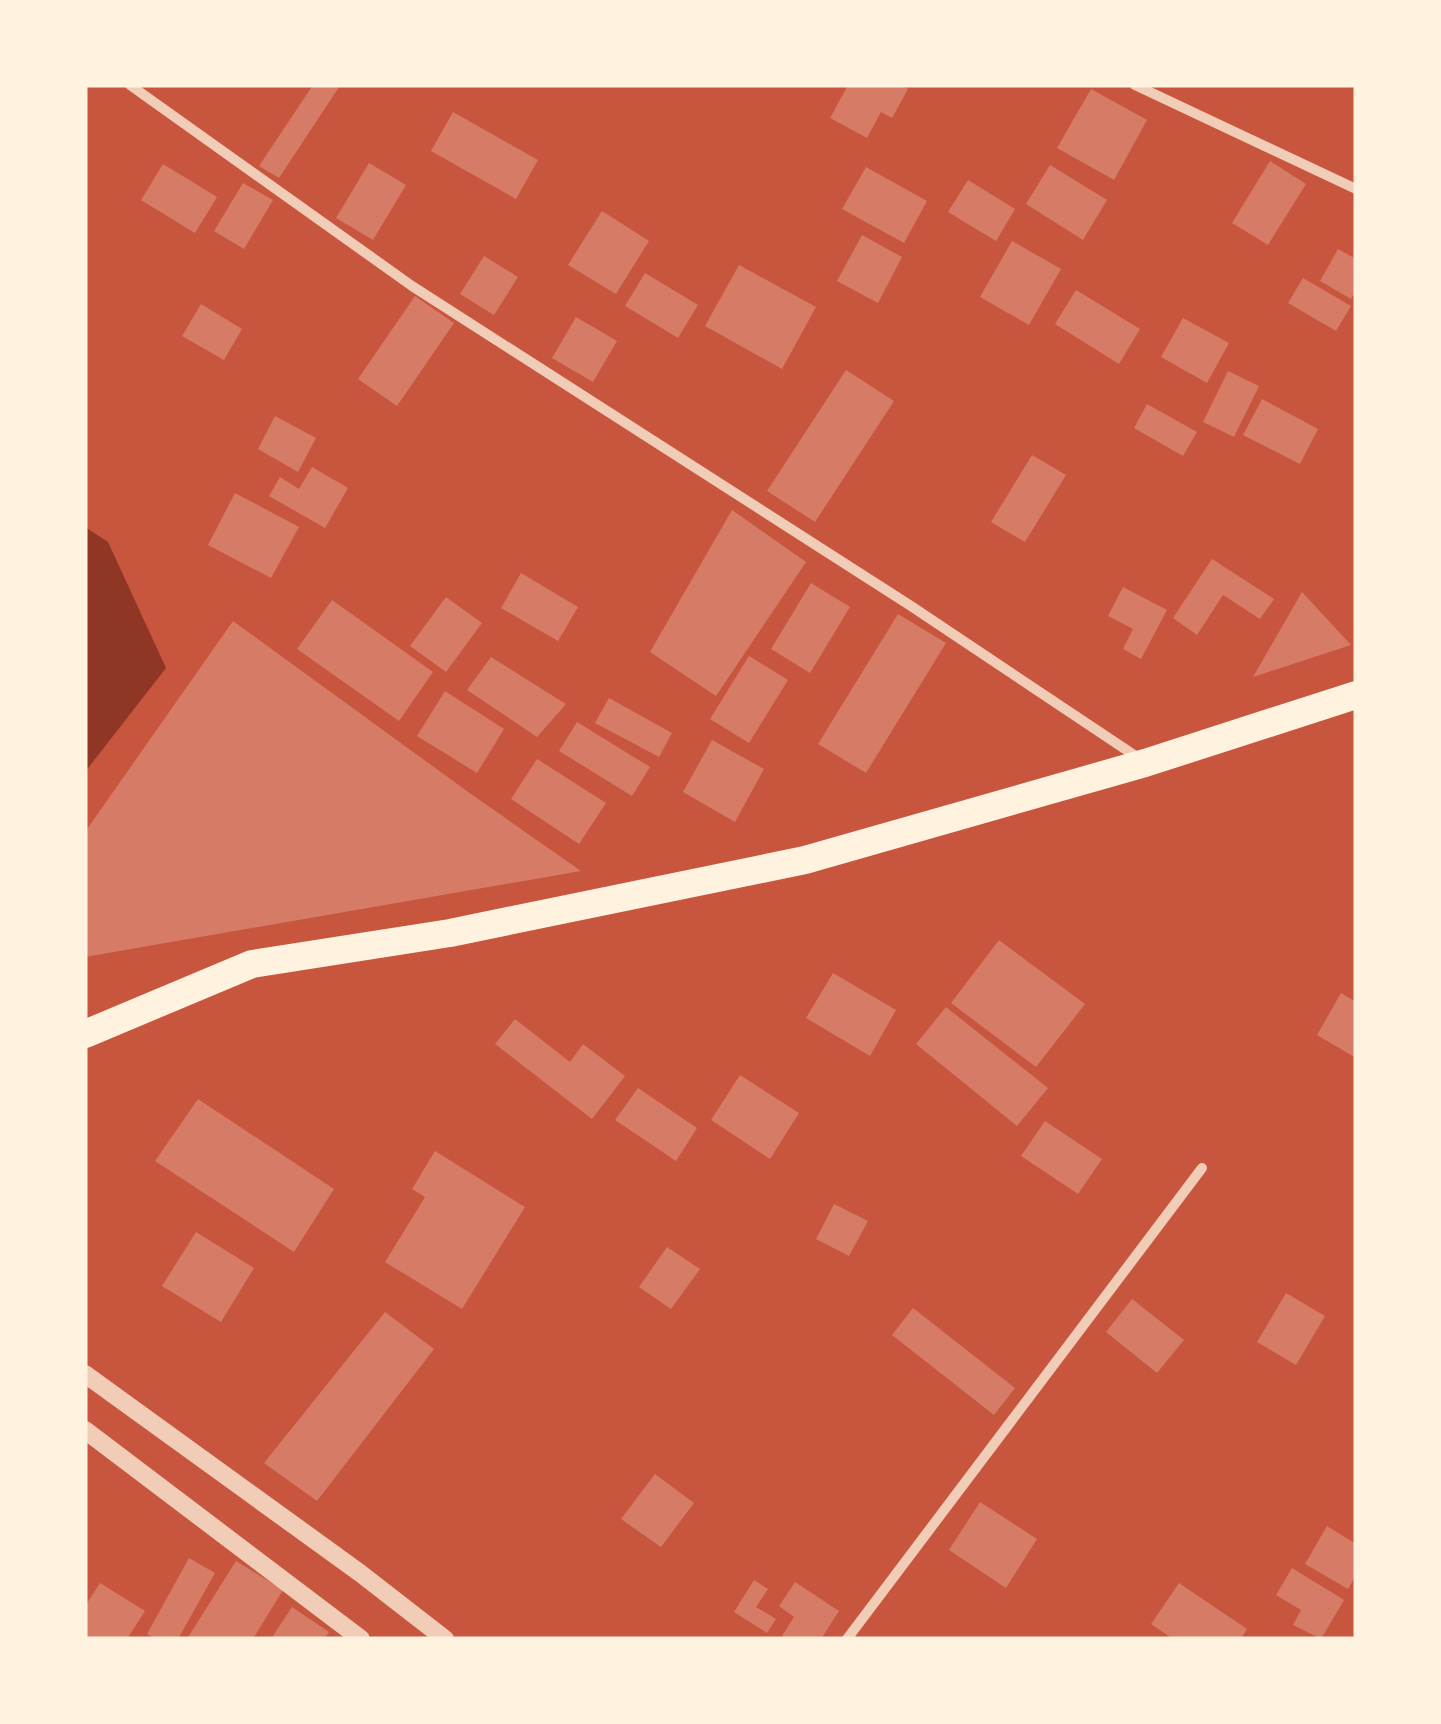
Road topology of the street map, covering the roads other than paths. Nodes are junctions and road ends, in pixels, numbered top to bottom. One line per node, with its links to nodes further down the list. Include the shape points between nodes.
1 (130, 85): 5 (street, via 412,286)
2 (1135, 85): 3 (street)
3 (1356, 189)
4 (1356, 695): 5 (highway)
5 (1145, 763): 6 (highway, via 806,860 450,933 252,964)
6 (85, 1034)
7 (1202, 1168): 13 (street)
8 (85, 1374): 10 (street)
9 (85, 1430): 11 (street)
10 (420, 1631): 12 (street)
11 (360, 1639)
12 (445, 1639)
13 (848, 1639)

